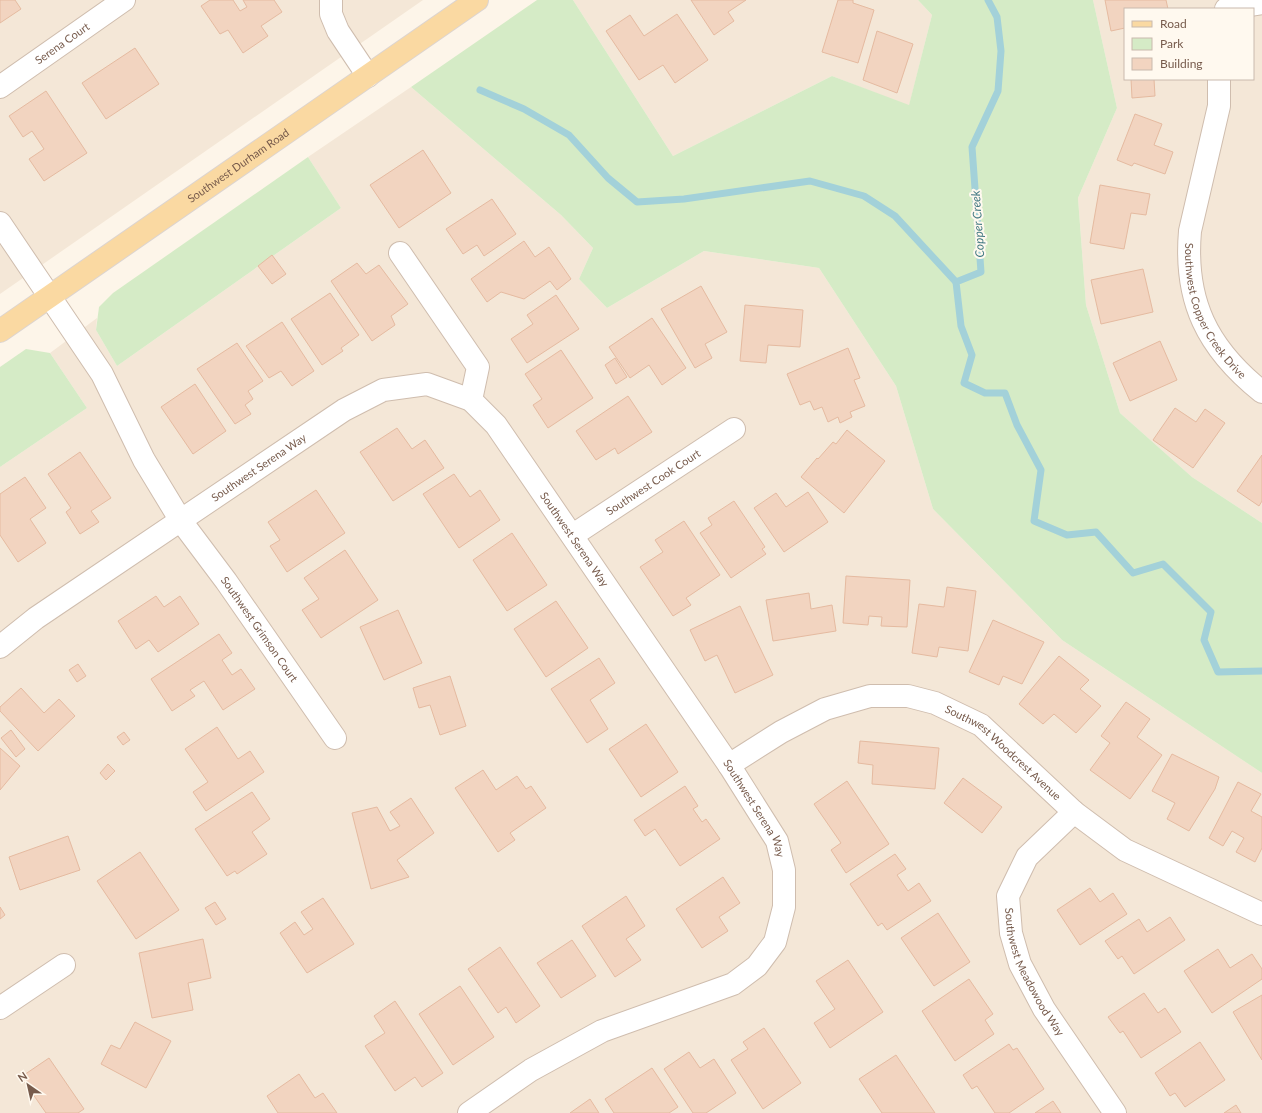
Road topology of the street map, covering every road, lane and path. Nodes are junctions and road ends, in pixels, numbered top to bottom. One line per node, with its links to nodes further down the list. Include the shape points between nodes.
1 (124, 0): 8 (street, Serena Court)
2 (331, 0): 6 (street, via 331,14 338,31)
3 (477, 0): 6 (main road, Southwest Durham Road)
4 (1262, 3): 5 (street)
5 (1232, 8)
6 (368, 76): 11 (main road, Southwest Durham Road)
7 (1219, 80): 13 (street, Southwest Copper Creek Drive, via 1219,106 1190,231 1190,272 1198,313 1208,333 1236,368)
8 (0, 87)
9 (0, 223): 11 (street)
10 (400, 253): 14 (street, via 478,367)
11 (50, 297): 12 (main road, Southwest Durham Road); 16 (street, via 102,374 144,460)
12 (0, 331)
13 (1262, 392)
14 (471, 400): 16 (street, Southwest Serena Way, via 427,384 383,390 344,410); 17 (street, Southwest Serena Way, via 496,425)
15 (734, 429): 17 (street, Southwest Cook Court)
16 (181, 521): 18 (street, Southwest Serena Way, via 36,618); 19 (street, Southwest Grimson Court)
17 (573, 535): 20 (street, Southwest Serena Way)
18 (0, 647)
19 (336, 738)
20 (729, 765): 21 (street, Southwest Woodcrest Avenue, via 781,732 825,709 870,696 908,696 935,703 981,725); 25 (street, Southwest Serena Way, via 777,841 784,870 784,907 775,942 757,966 733,984 602,1031 531,1070)
21 (1074, 812): 22 (street, Southwest Woodcrest Avenue, via 1124,850); 26 (street, Southwest Meadowood Way, via 1027,858 1008,896 1011,933 1020,964 1044,1009)
22 (1262, 914)
23 (64, 965): 24 (street)
24 (0, 1008)
25 (469, 1113)
26 (1115, 1113)

